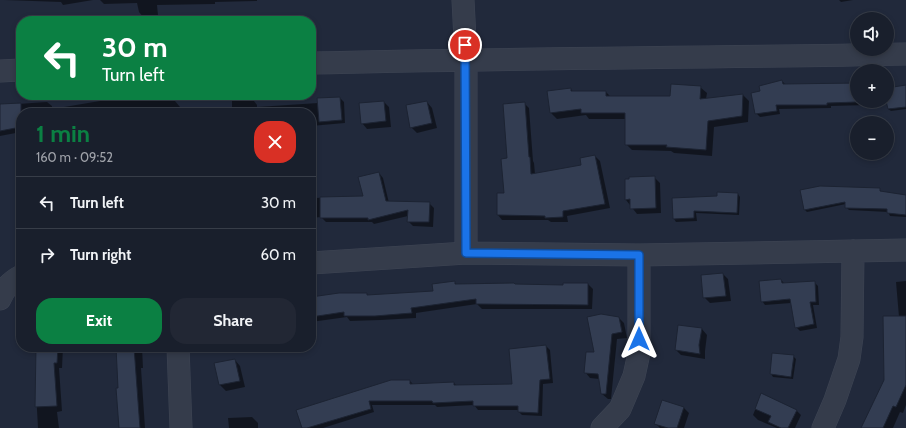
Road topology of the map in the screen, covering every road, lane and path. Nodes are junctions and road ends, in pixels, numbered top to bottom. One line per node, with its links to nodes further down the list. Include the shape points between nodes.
1 (462, 0): 3 (street)
2 (906, 54): 3 (street)
3 (466, 59): 4 (street); 9 (street)
4 (316, 63)
5 (0, 70): 6 (street)
6 (16, 70)
7 (906, 250): 8 (street)
8 (853, 251): 10 (street); 17 (street, via 852,337 849,359)
9 (466, 253): 10 (street); 11 (street)
10 (639, 255): 16 (street, via 638,353 634,376 620,409)
11 (316, 263)
12 (16, 278): 13 (street, via 11,281)
13 (0, 299)
14 (178, 352): 15 (street)
15 (182, 428)
16 (602, 428)
17 (823, 428)

